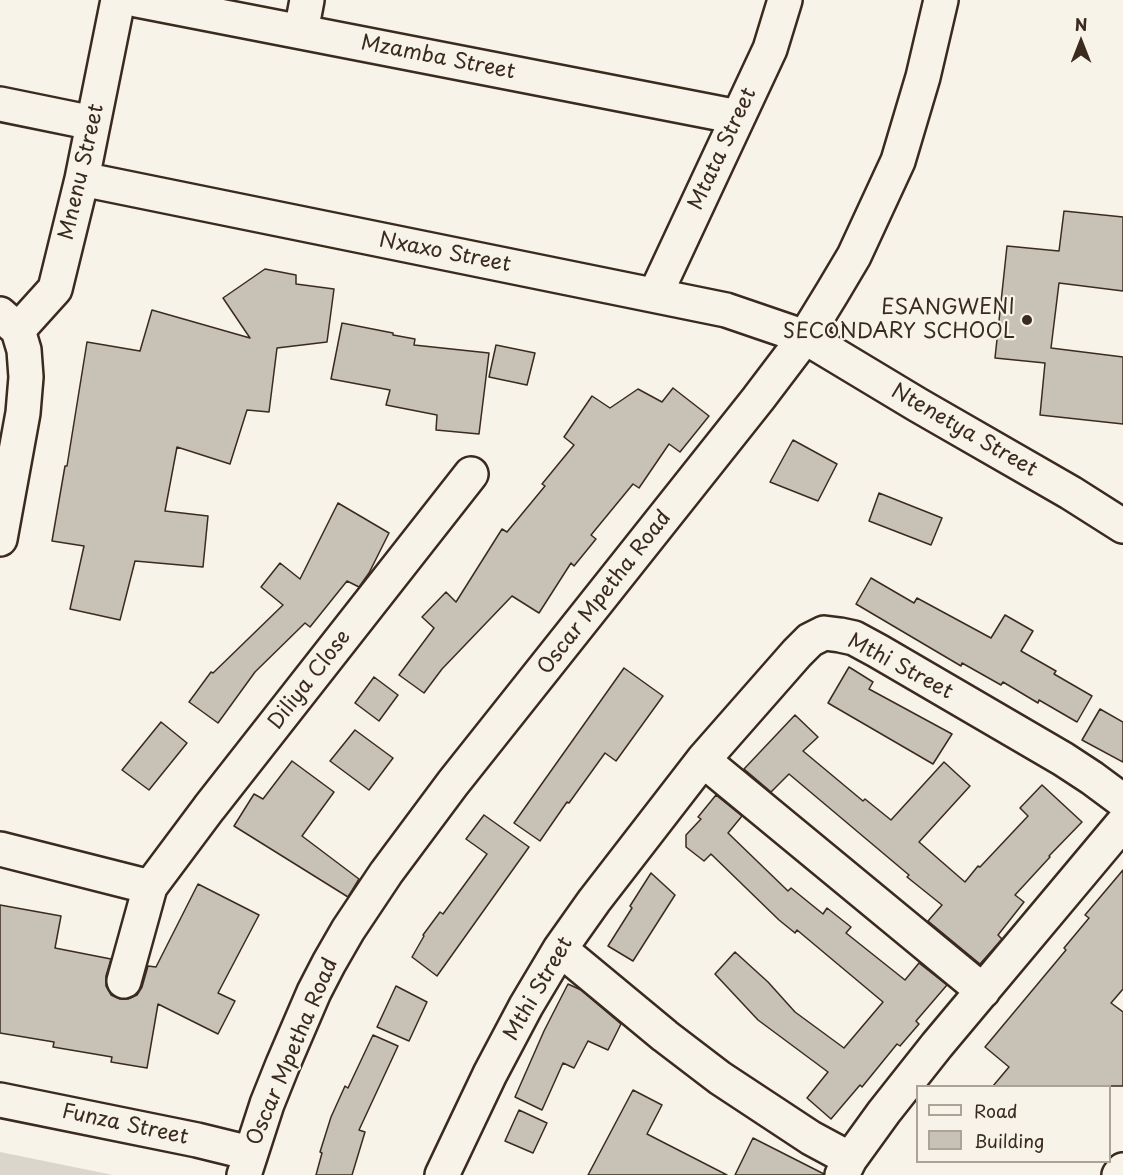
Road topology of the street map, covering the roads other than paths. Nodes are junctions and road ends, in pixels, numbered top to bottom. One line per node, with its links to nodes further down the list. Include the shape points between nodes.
1 (118, 0): 9 (street, Mnenu Street)
2 (136, 0): 6 (street, Mzamba Street)
3 (307, 0): 6 (street)
4 (785, 0): 8 (street, Mtata Street, via 770,49)
5 (941, 0): 13 (street, Oscar Mpetha Road, via 897,161 854,256)
6 (301, 32): 8 (street, Mzamba Street)
7 (0, 104): 9 (street)
8 (738, 117): 11 (street, Mtata Street)
9 (93, 123): 10 (street, Mnenu Street)
10 (82, 179): 11 (street, Nxaxo Street); 12 (street, Mnenu Street, via 55,289)
11 (655, 295): 13 (street, Nxaxo Street, via 726,310)
12 (9, 322): 16 (street, via 24,350 26,377)
13 (805, 337): 15 (street, Ntenetya Street); 26 (street, Oscar Mpetha Road, via 386,873 348,930 314,992 267,1104)
14 (471, 474): 21 (street, Diliya Close)
15 (1123, 526)
16 (0, 539)
17 (703, 760): 18 (street, Mthi Street, via 797,652 824,633 854,638 878,651 1063,759); 22 (street, Mthi Street); 24 (street)
18 (1123, 801)
19 (1123, 823): 24 (street)
20 (0, 849): 21 (street)
21 (150, 887): 23 (street, Diliya Close)
22 (560, 949): 27 (street, via 720,1078 811,1138); 29 (street, Mthi Street, via 490,1074)
23 (124, 981)
24 (983, 991): 27 (street, via 891,1104)
25 (0, 1100): 26 (street, Funza Street, via 197,1140)
26 (247, 1164)
27 (846, 1167)
28 (1123, 1170): 30 (street)
29 (442, 1175)
30 (1119, 1175)

